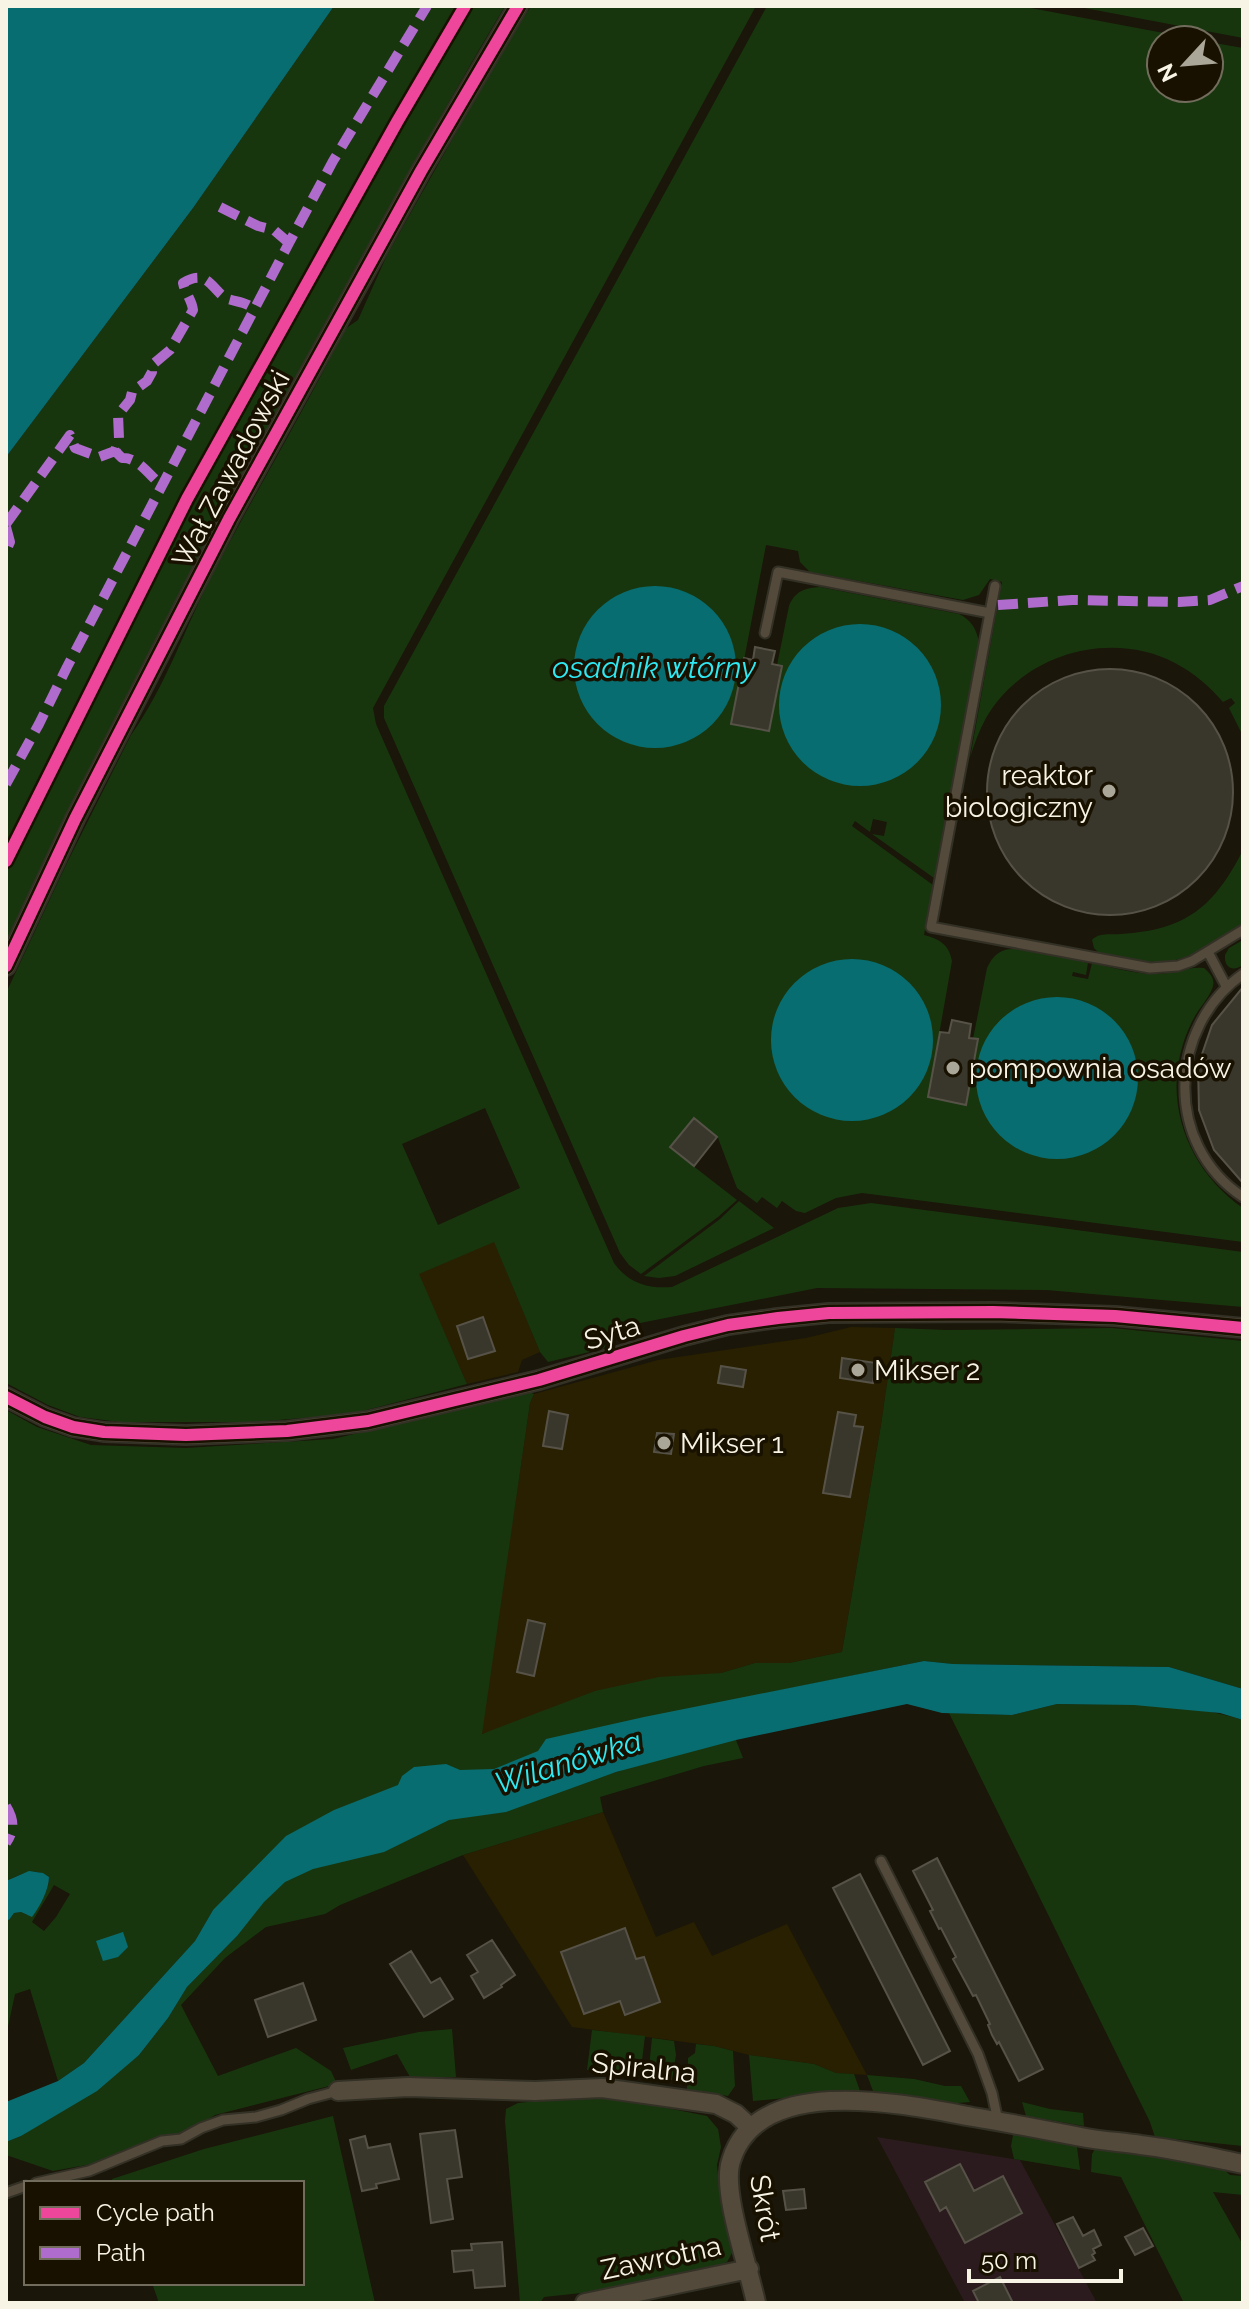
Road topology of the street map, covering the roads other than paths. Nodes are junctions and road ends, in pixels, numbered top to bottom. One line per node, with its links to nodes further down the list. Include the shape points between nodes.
1 (518, 6): 7 (street, Wał Zawadowski, via 229,519)
2 (995, 586): 3 (lane)
3 (990, 613): 4 (lane, via 778,572); 6 (lane, via 931,927 1150,968 1178,966)
4 (765, 633)
5 (1243, 930): 6 (lane)
6 (1208, 952): 9 (lane)
7 (6, 966)
8 (1243, 974): 9 (lane)
9 (1226, 986): 10 (lane, via 1202,1016 1188,1051 1184,1089 1190,1126 1206,1161)
10 (1243, 1197)
11 (1243, 1328): 12 (street, Syta, via 993,1312 778,1318 684,1336 539,1380 368,1421 273,1432 104,1432 73,1427)
12 (6, 1397)
13 (881, 1861): 15 (lane, via 978,2054)
14 (338, 2091): 16 (street, Spiralna, via 602,2088 716,2104); 18 (lane, Spiralna, via 256,2117 223,2120 89,2171)
15 (998, 2121): 16 (street, via 902,2104 840,2100 783,2111); 17 (street)
16 (751, 2128): 19 (street, Skrót, via 736,2148 728,2182)
17 (1243, 2164)
18 (45, 2181)
19 (749, 2269): 20 (street, Zawrotna); 21 (street, Skrót)
20 (585, 2303)
21 (756, 2303)

